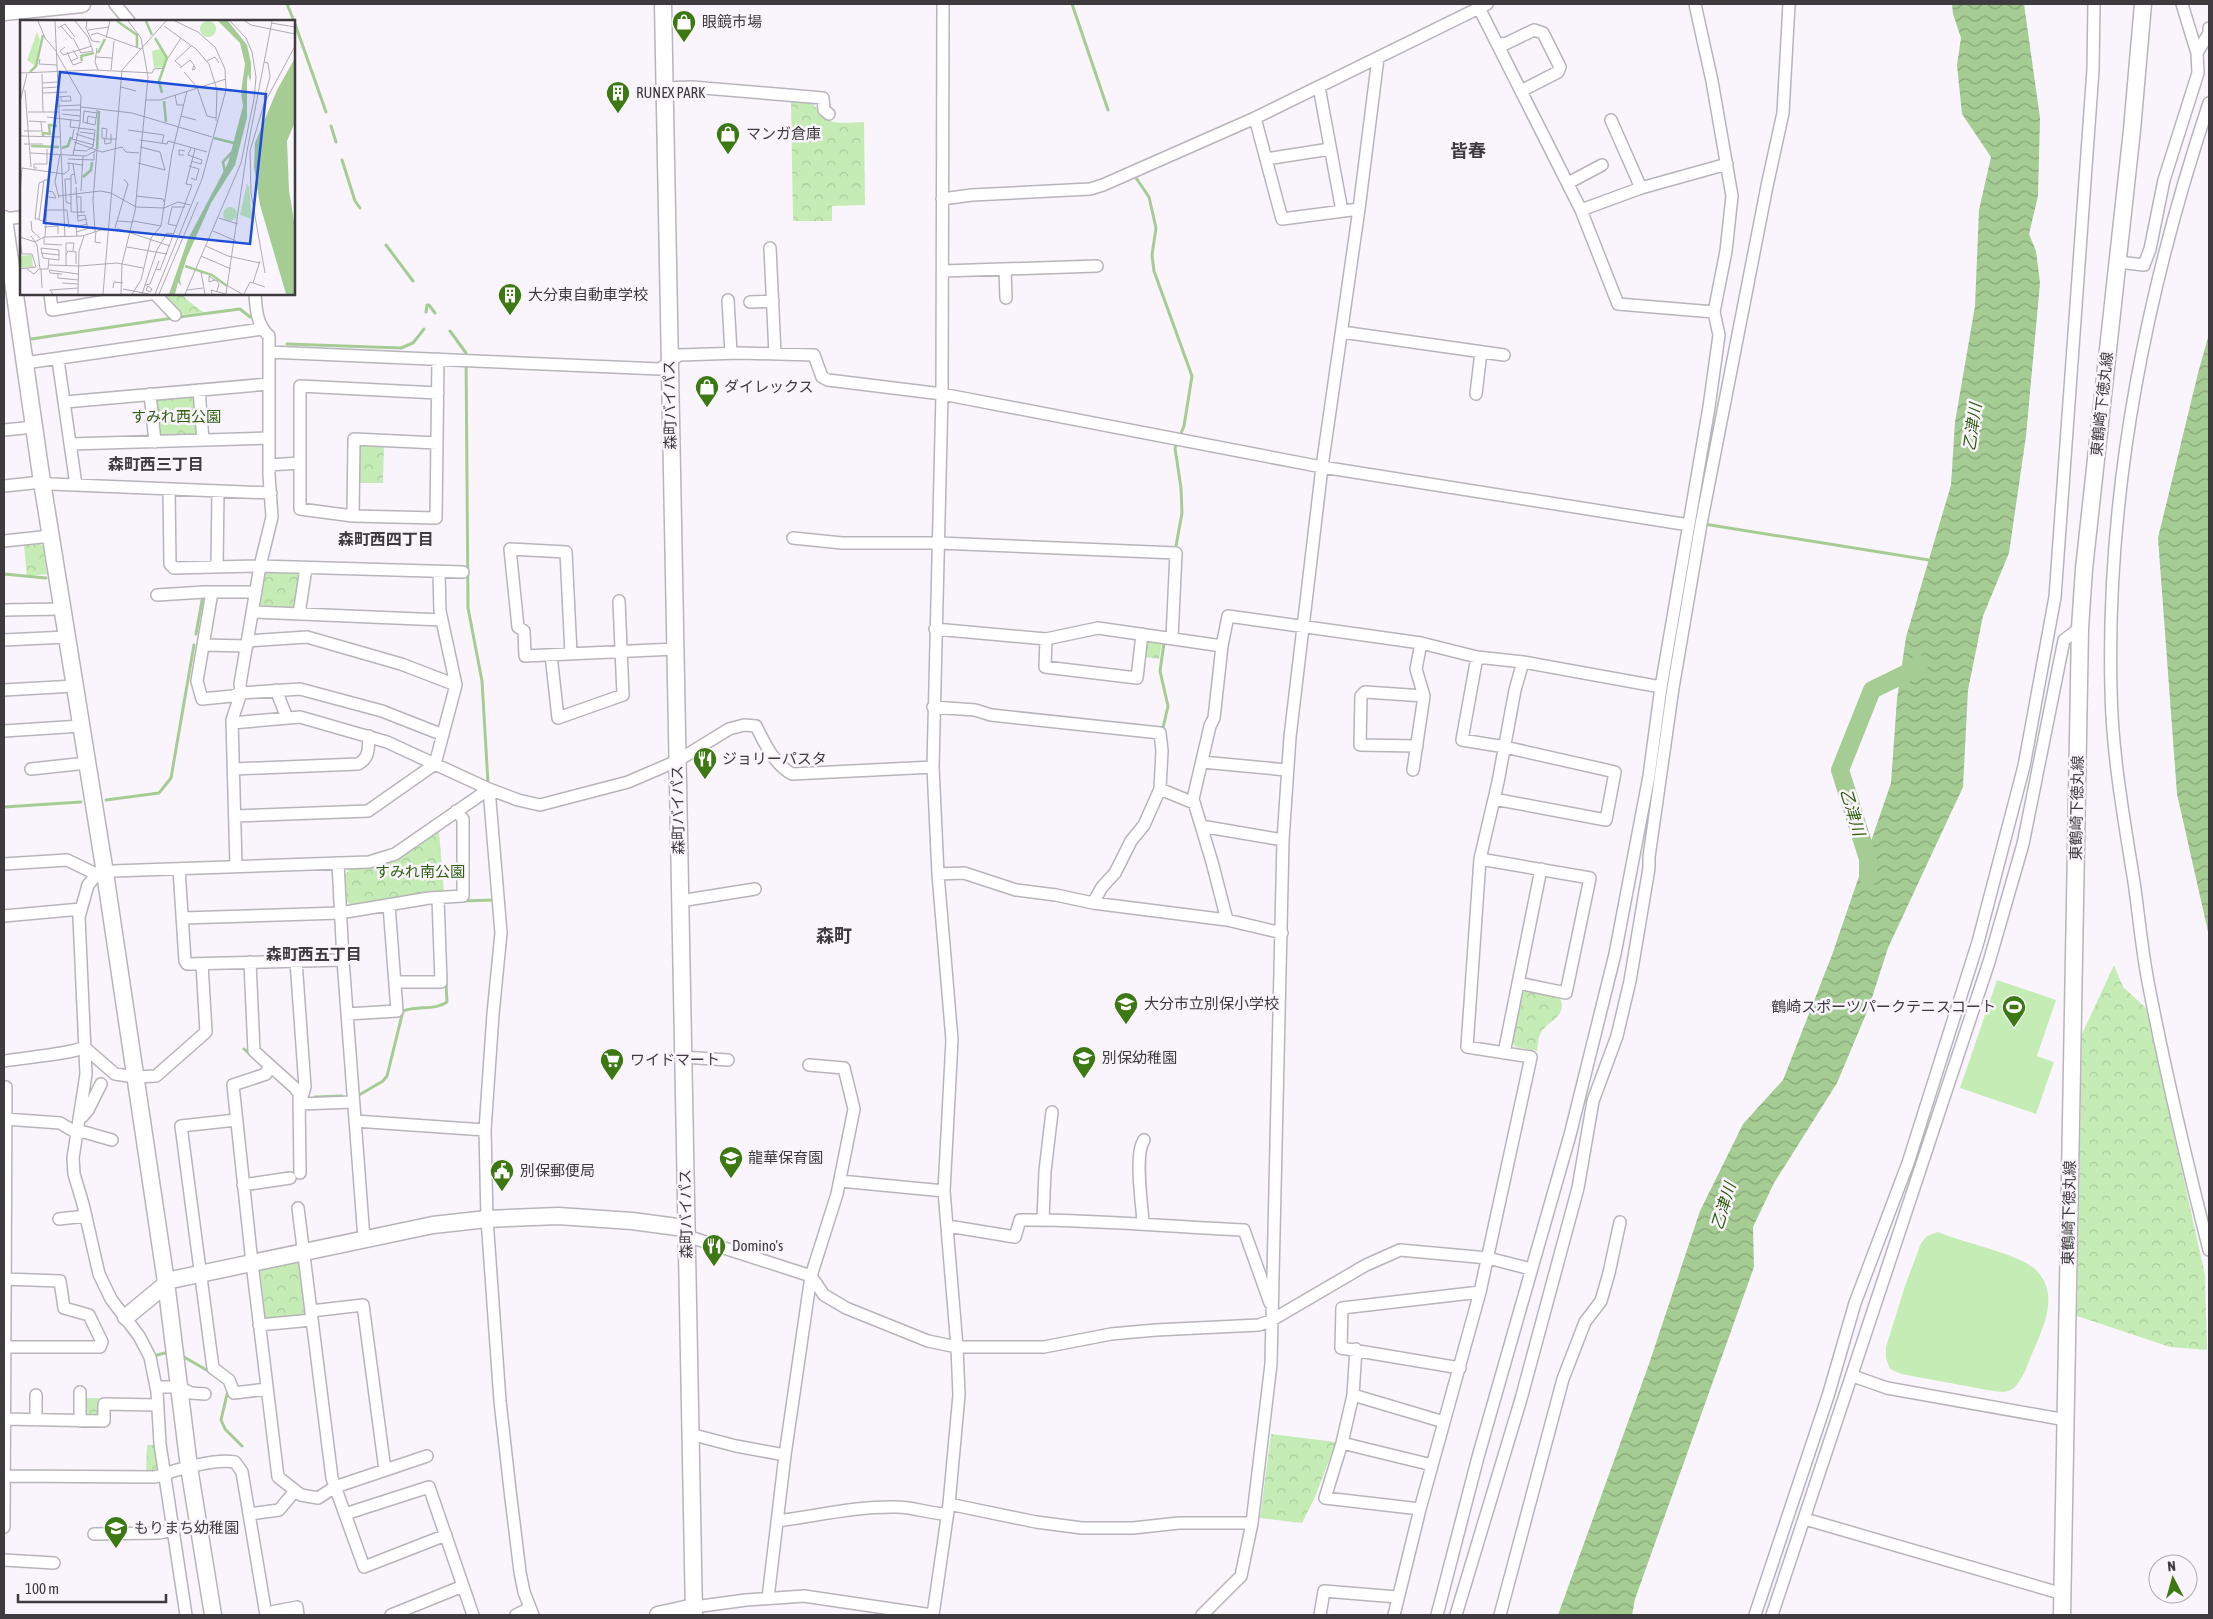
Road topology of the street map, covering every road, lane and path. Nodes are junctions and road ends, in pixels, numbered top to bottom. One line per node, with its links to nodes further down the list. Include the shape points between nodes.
1 (82, 4): 11 (street)
2 (115, 4): 12 (street)
3 (663, 4): 18 (street, 森町バイパス)
4 (943, 4): 30 (street)
5 (1695, 4): 26 (street)
6 (1789, 4): 63 (street, via 1783,113)
7 (2094, 4): 299 (street, via 2092,79 2055,597 2024,766 1978,942 1908,1162 1855,1303 1828,1396)
8 (2143, 4): 37 (street, 東鶴崎下徳丸線)
9 (2182, 4): 15 (street)
10 (1479, 6): 14 (street); 16 (street)
11 (4, 12)
12 (126, 20)
13 (2209, 28): 15 (street)
14 (1497, 43): 19 (street); 19 (street, via 1505,44 1534,30 1543,33 1560,67 1558,72)
15 (2197, 52): 37 (street, via 2198,73 2164,180 2144,265)
16 (1378, 58): 17 (street); 31 (street)
17 (1319, 87): 22 (street); 24 (street)
18 (664, 88): 21 (street, via 692,87 824,98 824,110); 61 (street, 森町バイパス)
19 (1521, 91): 28 (street)
20 (2209, 103): 220 (street, via 2156,289 2122,462 2113,545 2110,694 2148,985)
21 (829, 114)
22 (1255, 118): 25 (street); 30 (street, via 1090,189 972,195)
23 (1612, 120): 29 (street)
24 (1330, 149): 25 (street); 33 (street)
25 (1266, 158): 33 (street, via 1282,219)
26 (1727, 164): 29 (street); 50 (street, via 1732,196 1726,251)
27 (1602, 165): 28 (street)
28 (1568, 183): 32 (street)
29 (1641, 188): 32 (street)
30 (942, 200): 41 (street)
31 (1359, 209): 33 (street); 53 (street)
32 (1581, 210): 50 (street, via 1618,304)
33 (1342, 211)
34 (20, 217): 35 (street)
35 (4, 219): 38 (street)
36 (770, 248): 48 (street)
37 (2118, 262): 109 (street, 東鶴崎下徳丸線)
38 (16, 266): 62 (street)
39 (1096, 266): 40 (street)
40 (1005, 269): 41 (street); 46 (street)
41 (943, 271): 68 (street)
42 (50, 295): 43 (street, via 52,310)
43 (144, 295)
44 (156, 295): 51 (street)
45 (255, 295): 52 (street)
46 (1006, 298)
47 (728, 300): 56 (street)
48 (773, 300): 49 (street); 57 (street)
49 (750, 302)
50 (1714, 312): 71 (street, via 1719,335)
51 (175, 315)
52 (262, 329): 54 (street, via 269,336); 60 (street)
53 (1342, 332): 55 (street); 81 (street)
54 (269, 352): 59 (street); 64 (street)
55 (1481, 352): 58 (street); 69 (street)
56 (731, 353): 57 (street); 61 (street, via 677,355)
57 (776, 354): 68 (street, via 814,355 822,377 828,380)
58 (1504, 355)
59 (438, 359): 61 (street, via 660,369); 66 (street)
60 (58, 360): 62 (street); 70 (street)
61 (670, 361): 120 (street, 森町バイパス)
62 (25, 363): 72 (street)
63 (1733, 366): 71 (street); 297 (street, via 1701,524 1673,688 1648,878 1630,981 1616,1036 1593,1101 1578,1188 1521,1399)
64 (269, 384): 65 (street); 74 (street)
65 (199, 390): 67 (street); 75 (street)
66 (438, 393): 77 (street); 79 (street, via 300,386)
67 (150, 394): 70 (street); 76 (street)
68 (942, 394): 81 (street); 93 (street)
69 (1476, 394)
70 (65, 402): 78 (street)
71 (1709, 407): 89 (street)
72 (34, 427): 73 (street); 82 (street)
73 (4, 430)
74 (269, 438): 75 (street); 80 (street)
75 (203, 440): 76 (street)
76 (155, 442): 78 (street)
77 (437, 443): 88 (street, via 436,518); 88 (street, via 354,439)
78 (70, 444): 83 (street)
79 (300, 463): 80 (street); 88 (street, via 300,509)
80 (269, 465): 87 (street)
81 (1322, 467): 89 (street); 108 (street)
82 (42, 482): 83 (street); 84 (street); 90 (street)
83 (76, 485): 85 (street)
84 (4, 486)
85 (169, 489): 86 (street); 95 (street, via 170,564 174,568)
86 (218, 490): 87 (street); 95 (street)
87 (271, 492): 94 (street, via 272,517)
88 (353, 516)
89 (1688, 525): 128 (street)
90 (51, 536): 92 (street); 104 (street)
91 (794, 538): 93 (street, via 842,543)
92 (4, 541)
93 (938, 543): 110 (street); 113 (street, via 1176,553)
94 (260, 566): 95 (street); 96 (street); 100 (street)
95 (217, 567)
96 (306, 568): 98 (street); 106 (street)
97 (463, 572): 98 (street)
98 (439, 573): 107 (street)
99 (212, 592): 100 (street); 101 (street); 118 (street)
100 (256, 592): 105 (street)
101 (157, 595)
102 (619, 600): 121 (street)
103 (4, 610): 104 (street)
104 (62, 610): 112 (street)
105 (253, 612): 106 (street); 116 (street)
106 (298, 614): 107 (street)
107 (442, 620): 126 (street)
108 (1304, 626): 117 (street); 119 (street, via 1228,616); 149 (street)
109 (2080, 628): 239 (street, via 2064,640 2023,844 1997,935); 251 (street, 東鶴崎下徳丸線)
110 (936, 629): 114 (street); 133 (street)
111 (1142, 634): 113 (street); 114 (street, via 1098,628); 114 (street, via 1136,678 1044,667)
112 (67, 637): 115 (street); 127 (street)
113 (1172, 638): 119 (street)
114 (1046, 639)
115 (4, 640)
116 (247, 643): 118 (street); 126 (street, via 307,637 401,664); 131 (street)
117 (1422, 643): 124 (street); 132 (street, via 1416,669)
118 (203, 645): 131 (street, via 196,681 202,699)
119 (1222, 646): 143 (street, via 1214,718)
120 (675, 649): 121 (street); 142 (street, 森町バイパス)
121 (621, 652): 122 (street); 123 (street, via 623,695 558,718)
122 (570, 654): 123 (street); 123 (street, via 566,552 510,549 518,627 524,631 525,656)
123 (551, 655)
124 (1477, 657): 125 (street); 141 (street, via 1462,740)
125 (1523, 662): 128 (street); 141 (street)
126 (456, 684): 138 (street)
127 (75, 686): 129 (street); 136 (street)
128 (1661, 687): 224 (street, via 1649,776 1615,954 1570,1135)
129 (4, 690)
130 (276, 690): 131 (street); 134 (street); 138 (street, via 300,689 356,703)
131 (241, 693): 135 (street)
132 (1424, 696): 140 (street); 140 (street, via 1365,692 1361,696 1360,745)
133 (934, 707): 146 (street); 152 (street, via 1160,733)
134 (287, 718): 135 (street); 139 (street, via 300,717)
135 (232, 723): 148 (street)
136 (81, 726): 137 (street, via 33,724); 144 (street)
137 (4, 731)
138 (443, 735): 145 (street)
139 (369, 736): 145 (street); 148 (street, via 368,756 358,764)
140 (1417, 746): 150 (street)
141 (1505, 747): 153 (street); 153 (street, via 1615,772 1606,820)
142 (677, 761): 146 (street, via 729,729 750,724 756,726 781,768 792,774); 151 (street, via 628,782 540,805); 169 (street, 森町バイパス)
143 (1202, 762): 149 (street); 154 (street)
144 (87, 764): 147 (street); 165 (street)
145 (435, 764): 151 (street); 156 (street, via 368,811)
146 (933, 767): 166 (street)
147 (31, 769)
148 (234, 769): 156 (street)
149 (1287, 770): 158 (street)
150 (1413, 770)
151 (489, 789): 155 (street); 202 (street, via 501,933)
152 (1160, 789): 154 (street); 170 (street, via 1144,825)
153 (1494, 799): 159 (street)
154 (1194, 803): 157 (street)
155 (456, 810): 160 (street, via 391,856 369,862); 168 (street, via 463,819 463,896)
156 (235, 816): 162 (street)
157 (1201, 826): 158 (street); 176 (street)
158 (1283, 840): 177 (street)
159 (1480, 858): 164 (street); 186 (street, via 1467,1047)
160 (338, 863): 162 (street); 173 (street)
161 (4, 864): 165 (street, via 67,860)
162 (236, 866): 163 (street)
163 (178, 868): 165 (street); 175 (street)
164 (1541, 869): 183 (street); 183 (street, via 1590,878 1566,993)
165 (101, 874): 172 (street, via 90,881); 192 (street)
166 (938, 874): 170 (street, via 964,873 1016,890); 209 (street, via 952,1040)
167 (755, 889): 169 (street)
168 (438, 898): 171 (street); 182 (street, via 441,982)
169 (680, 901): 187 (street, 森町バイパス)
170 (1093, 902): 176 (street)
171 (389, 905): 173 (street); 182 (street)
172 (81, 909): 174 (street); 185 (street)
173 (340, 912): 175 (street); 178 (street)
174 (4, 916)
175 (182, 918): 181 (street, via 185,961)
176 (1227, 920): 177 (street)
177 (1282, 933): 231 (street)
178 (343, 960): 179 (street); 184 (street)
179 (296, 961): 180 (street); 196 (street, via 305,1087)
180 (250, 962): 181 (street); 196 (street, via 254,1051 297,1090)
181 (202, 964): 192 (street, via 206,1032 156,1076)
182 (395, 982): 184 (street, via 397,1010)
183 (1518, 983): 186 (street)
184 (346, 1014): 195 (street)
185 (84, 1047): 189 (street, via 77,1052); 192 (street, via 115,1074); 198 (street, via 86,1074)
186 (1504, 1053): 222 (street, via 1531,1057)
187 (683, 1057): 188 (street); 218 (street, 森町バイパス)
188 (728, 1060)
189 (4, 1061)
190 (809, 1065): 207 (street, via 844,1068 854,1108)
191 (267, 1071): 200 (street, via 233,1085)
192 (135, 1077): 228 (street)
193 (101, 1084): 198 (street)
194 (6, 1087): 199 (street)
195 (353, 1102): 196 (street); 201 (street)
196 (300, 1104): 208 (street, via 295,1176)
197 (1052, 1112): 214 (street)
198 (81, 1118): 203 (street)
199 (6, 1119): 203 (street, via 60,1123); 206 (street)
200 (236, 1120): 208 (street); 225 (street, via 181,1126)
201 (354, 1121): 202 (street); 219 (street)
202 (485, 1130): 213 (street)
203 (77, 1133): 204 (street); 211 (street, via 74,1174)
204 (112, 1140)
205 (1144, 1140): 215 (street, via 1140,1156)
206 (4, 1159): 227 (street)
207 (840, 1181): 209 (street); 226 (street)
208 (244, 1185): 223 (street)
209 (944, 1191): 217 (street)
210 (298, 1208): 221 (street)
211 (86, 1216): 212 (street); 233 (street, via 99,1274 110,1299)
212 (59, 1219)
213 (487, 1219): 218 (street, via 558,1216 632,1221); 219 (street, via 433,1225); 283 (street, via 500,1401 520,1572)
214 (1043, 1219): 215 (street); 217 (street, via 1020,1220 1015,1237)
215 (1143, 1222): 231 (street, via 1244,1230)
216 (1620, 1222): 298 (street, via 1602,1296 1585,1322 1563,1379)
217 (948, 1226): 236 (street)
218 (682, 1230): 226 (street, via 694,1238); 253 (street, 森町バイパス)
219 (364, 1240): 221 (street)
220 (2209, 1250)
221 (303, 1252): 223 (street); 232 (street)
222 (1488, 1258): 224 (street); 229 (street); 231 (street, via 1400,1250)
223 (252, 1263): 225 (street); 234 (street)
224 (1531, 1269): 296 (street)
225 (202, 1273): 228 (street); 242 (street, via 213,1368 229,1380 234,1393)
226 (811, 1276): 236 (street, via 824,1294 846,1308 928,1341); 255 (street)
227 (5, 1279): 230 (street); 235 (street, via 60,1281 64,1308 89,1315 102,1342 100,1347)
228 (166, 1282): 233 (street); 240 (street)
229 (1480, 1292): 237 (street, via 1342,1308 1341,1348); 238 (street)
230 (4, 1303): 235 (street)
231 (1272, 1314): 236 (street, via 1259,1325 1112,1334 1044,1347); 271 (street, via 1271,1364)
232 (311, 1315): 234 (street); 260 (street, via 363,1305); 263 (street)
233 (126, 1317): 241 (street, via 150,1357)
234 (259, 1325): 242 (street)
235 (4, 1347): 248 (street)
236 (958, 1347): 265 (street, via 959,1396)
237 (1356, 1350): 238 (street); 246 (street)
238 (1460, 1368): 252 (street)
239 (1853, 1376): 251 (street, via 1888,1388); 269 (street)
240 (179, 1387): 241 (street); 244 (street, via 191,1393); 259 (street)
241 (156, 1388): 247 (street)
242 (267, 1389): 264 (street, via 278,1477)
243 (80, 1392): 250 (street)
244 (205, 1394)
245 (36, 1395): 249 (street)
246 (1353, 1395): 252 (street); 254 (street)
247 (157, 1405): 250 (street, via 104,1404 104,1421); 261 (street)
248 (4, 1419): 249 (street); 257 (street)
249 (36, 1420): 250 (street)
250 (80, 1420)
251 (2066, 1420): 279 (street, 東鶴崎下徳丸線)
252 (1444, 1422): 258 (street)
253 (690, 1434): 255 (street); 282 (street, 森町バイパス)
254 (1342, 1443): 258 (street); 266 (street, via 1325,1498)
255 (785, 1455): 270 (street)
256 (427, 1456): 260 (street)
257 (4, 1457): 262 (street)
258 (1432, 1465): 266 (street)
259 (189, 1468): 261 (street); 267 (street, via 225,1462 238,1464); 286 (street)
260 (385, 1470): 263 (street)
261 (165, 1474): 262 (street, via 156,1477); 273 (street)
262 (4, 1476): 272 (street)
263 (335, 1487): 264 (street, via 318,1498); 268 (street)
264 (295, 1491): 267 (street, via 280,1510)
265 (948, 1509): 270 (street, via 936,1514 899,1507 871,1508); 271 (street, via 1082,1528); 292 (street)
266 (1420, 1510): 281 (street)
267 (249, 1514): 284 (street)
268 (345, 1514): 275 (street, via 429,1487); 275 (street, via 364,1567)
269 (1805, 1519): 279 (street); 300 (street)
270 (777, 1521): 280 (street)
271 (1252, 1523): 293 (street, via 1241,1576)
272 (4, 1527)
273 (173, 1530): 274 (street); 285 (street)
274 (94, 1534)
275 (446, 1535): 278 (street)
276 (4, 1560): 277 (street)
277 (54, 1563)
278 (463, 1586): 288 (street); 289 (street)
279 (2063, 1594): 301 (street, 東鶴崎下徳丸線)
280 (768, 1598): 282 (street); 292 (street, via 804,1596)
281 (1398, 1598): 294 (street, via 1324,1591); 295 (street)
282 (694, 1611): 291 (street)
283 (532, 1612): 290 (street)
284 (266, 1614): 287 (street, via 297,1608)
285 (186, 1615)
286 (213, 1615)
287 (298, 1615)
288 (391, 1615)
289 (473, 1615)
290 (516, 1615)
291 (658, 1615)
292 (932, 1615)
293 (1202, 1615)
294 (1320, 1615)
295 (1394, 1615)
296 (1437, 1615)
297 (1456, 1615)
298 (1500, 1615)
299 (1755, 1615)
300 (1772, 1615)
301 (2062, 1615)

